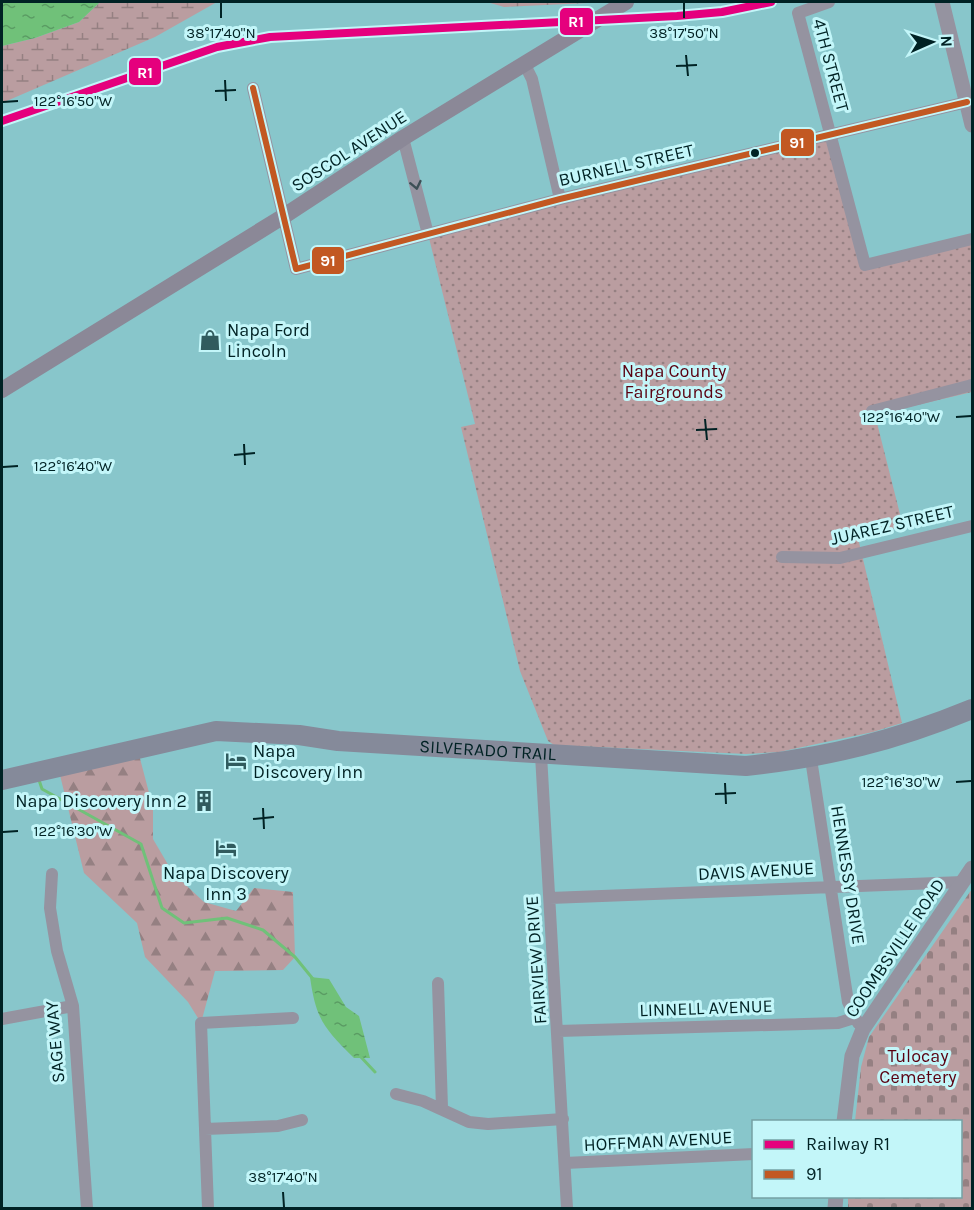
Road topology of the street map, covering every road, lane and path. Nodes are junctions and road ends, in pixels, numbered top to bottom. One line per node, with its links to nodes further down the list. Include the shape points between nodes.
1 (626, 2): 4 (main road, SOSCOL AVENUE)
2 (829, 2): 8 (street, 4TH STREET, via 798,14)
3 (942, 2): 6 (street)
4 (525, 65): 9 (main road, SOSCOL AVENUE); 10 (street, via 532,79)
5 (253, 88): 11 (street)
6 (967, 102): 7 (street); 8 (street, BURNELL STREET)
7 (972, 125)
8 (831, 136): 10 (street, BURNELL STREET); 13 (street, 4TH STREET, via 865,265)
9 (403, 138): 11 (main road, SOSCOL AVENUE); 12 (street, one-way to 12)
10 (561, 199): 12 (street, BURNELL STREET)
11 (284, 216): 12 (street, BURNELL STREET, via 296,269); 15 (main road, SOSCOL AVENUE)
12 (428, 234)
13 (972, 239)
14 (972, 385): 16 (street)
15 (2, 390)
16 (872, 411)
17 (972, 525): 18 (street, JUAREZ STREET, via 840,558)
18 (782, 556)
19 (972, 709): 21 (main road, SILVERADO TRAIL, via 878,743)
20 (541, 755): 21 (main road, SILVERADO TRAIL, via 746,766); 22 (main road, SILVERADO TRAIL, via 231,730 169,740); 27 (street, FAIRVIEW DRIVE)
21 (811, 759): 26 (street, HENNESSY DRIVE)
22 (2, 780)
23 (972, 868): 25 (street, COOMBSVILLE ROAD)
24 (52, 874): 29 (street, SAGE WAY, via 50,908 57,951)
25 (963, 882): 26 (street, DAVIS AVENUE); 32 (street, COOMBSVILLE ROAD)
26 (832, 885): 27 (street, DAVIS AVENUE); 32 (street, HENNESSY DRIVE, via 848,1002)
27 (550, 898): 33 (street, FAIRVIEW DRIVE)
28 (438, 983): 35 (street)
29 (73, 1006): 31 (street); 42 (street, SAGE WAY)
30 (293, 1018): 39 (street, via 201,1023)
31 (2, 1019)
32 (858, 1023): 33 (street, LINNELL AVENUE); 38 (street, COOMBSVILLE ROAD)
33 (558, 1031): 36 (street, FAIRVIEW DRIVE)
34 (396, 1094): 35 (street)
35 (442, 1108): 36 (street, via 469,1122 488,1124)
36 (563, 1119): 41 (street, FAIRVIEW DRIVE)
37 (302, 1120): 39 (street, via 278,1126)
38 (843, 1120)
39 (205, 1129): 43 (street)
40 (752, 1154): 41 (street, HOFFMAN AVENUE)
41 (565, 1163): 44 (street, FAIRVIEW DRIVE)
42 (87, 1209)
43 (208, 1209)
44 (567, 1209)

